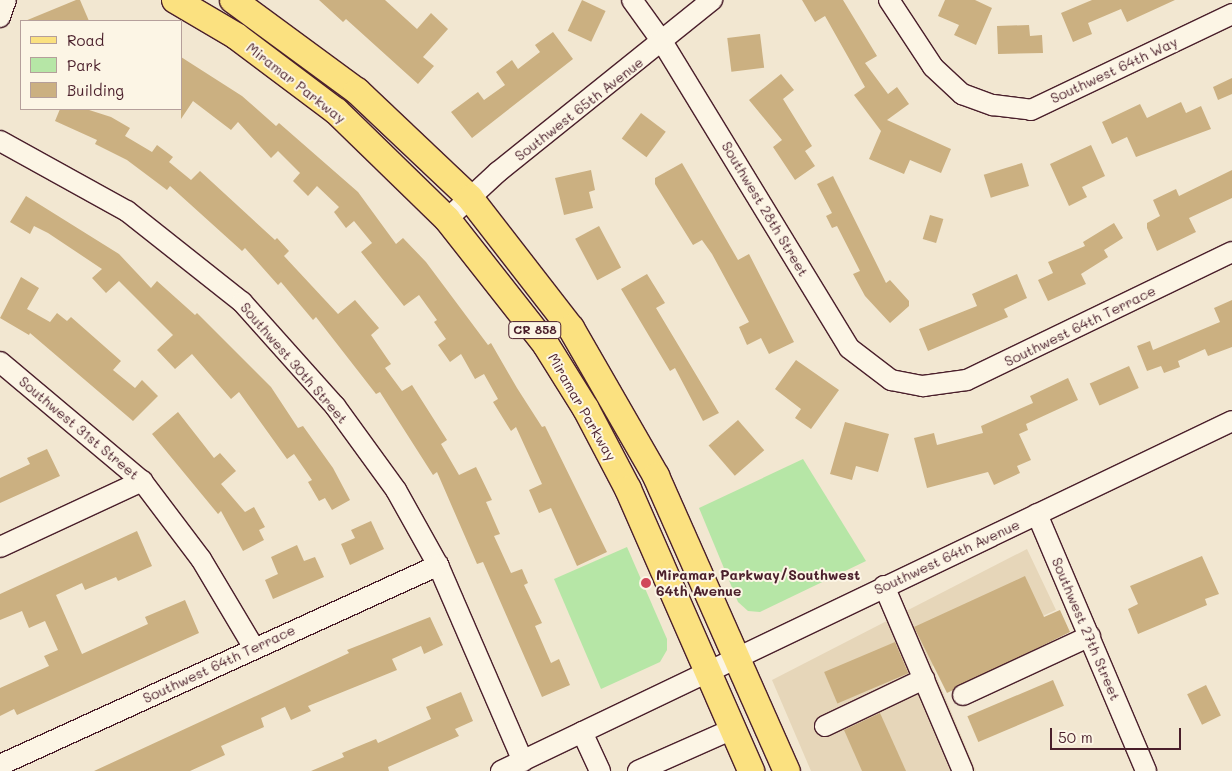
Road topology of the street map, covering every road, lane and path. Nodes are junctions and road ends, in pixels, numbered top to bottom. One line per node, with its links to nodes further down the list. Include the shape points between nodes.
1 (6, 0): 8 (street)
2 (175, 0): 12 (main road, Miramar Parkway / CR 858, via 236,36 336,112)
3 (233, 0): 11 (main road, CR 858, via 357,91)
4 (632, 0): 9 (street, Southwest 28th Street)
5 (712, 0): 9 (street, Southwest 65th Avenue)
6 (889, 0): 7 (street, Southwest 64th Way, via 932,67 962,94 993,105 1031,110)
7 (1232, 14)
8 (0, 17)
9 (663, 42): 11 (street, Southwest 65th Avenue, via 498,172); 15 (street, Southwest 28th Street, via 849,348 891,380)
10 (0, 141): 20 (street, Southwest 30th Street, via 127,211 242,302 335,406 396,490)
11 (470, 198): 12 (street, Southwest 65th Avenue); 24 (main road, CR 858, via 572,328 612,394 656,476)
12 (447, 219): 25 (main road, Miramar Parkway / CR 858, via 546,345 586,409 628,489)
13 (1232, 252): 15 (street, Southwest 64th Terrace, via 967,380)
14 (0, 362): 17 (street, Southwest 31st Street)
15 (923, 386)
16 (1232, 422): 18 (street, Southwest 64th Avenue)
17 (142, 481): 19 (street); 23 (street, Southwest 31st Street, via 201,559)
18 (1037, 514): 21 (street, Southwest 64th Avenue); 22 (street, Southwest 27th Street)
19 (0, 547)
20 (438, 565): 23 (street, Southwest 64th Terrace); 31 (street, Southwest 30th Street)
21 (884, 586): 24 (street, Southwest 64th Avenue); 26 (street)
22 (1090, 636): 27 (street); 39 (street, Southwest 27th Street)
23 (254, 648): 32 (street, Southwest 64th Terrace)
24 (738, 656): 25 (street, Southwest 64th Avenue); 37 (main road, CR 858)
25 (708, 670): 29 (main road, Miramar Parkway / CR 858); 30 (street, Southwest 64th Avenue)
26 (924, 679): 28 (street); 38 (street)
27 (963, 695)
28 (826, 726)
29 (733, 729): 35 (street); 36 (main road, Miramar Parkway / CR 858)
30 (582, 732): 31 (street, Southwest 64th Avenue); 34 (street)
31 (523, 760): 33 (street, Southwest 64th Avenue)
32 (0, 765)
33 (501, 771)
34 (600, 771)
35 (638, 771)
36 (751, 771)
37 (787, 771)
38 (963, 771)
39 (1146, 771)

